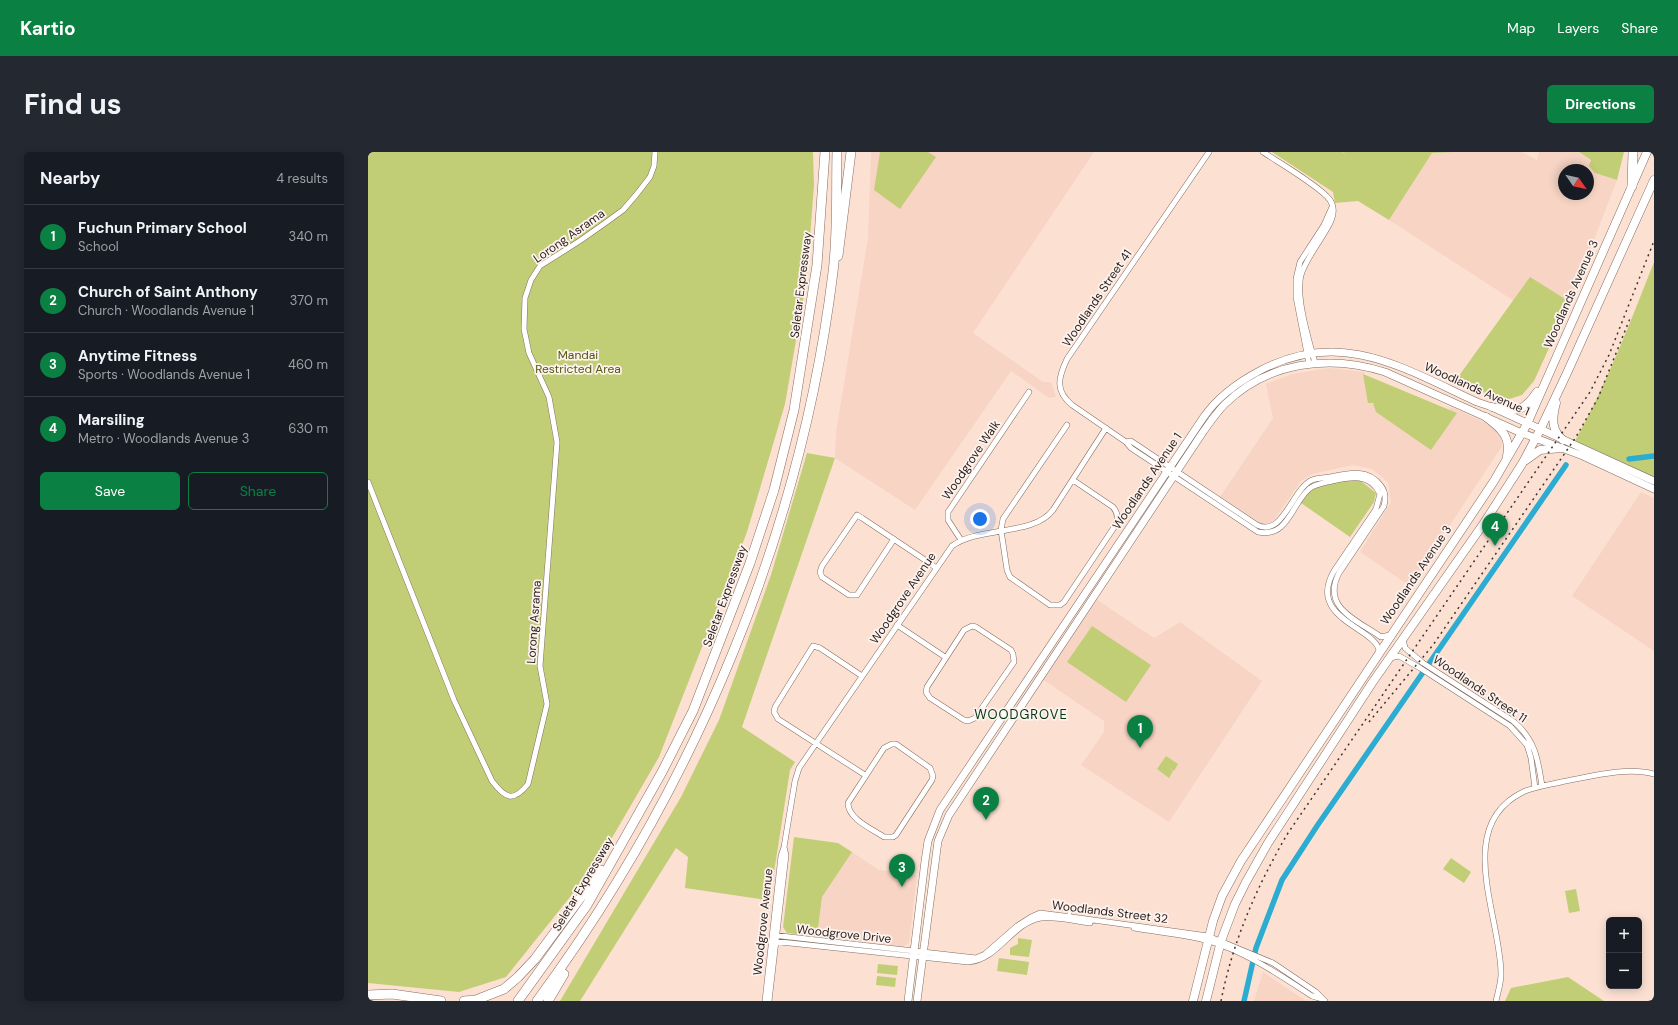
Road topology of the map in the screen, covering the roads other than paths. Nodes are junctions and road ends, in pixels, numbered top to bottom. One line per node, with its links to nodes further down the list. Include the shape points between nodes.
1 (655, 152): 32 (street, Lorong Asrama, via 650,178 623,210 587,237 540,266 531,280 525,298 524,329 529,352 548,397 556,442 540,666 547,704 528,784 515,796 506,796 492,781 457,707)
2 (825, 152): 51 (highway, Seletar Expressway, via 811,311 794,410 774,490 750,563 693,711)
3 (837, 152): 11 (highway)
4 (851, 152): 11 (highway, via 840,249)
5 (1209, 152): 21 (street, Woodlands Street 41, via 1072,352 1061,373 1060,390 1064,398)
6 (1263, 152): 12 (street, via 1325,195 1332,206 1331,221 1303,268 1300,278)
7 (1633, 152): 10 (highway)
8 (1647, 152): 10 (main road, Woodlands Avenue 3)
9 (1654, 180): 15 (main road, Woodlands Avenue 3)
10 (1632, 186): 14 (main road, Woodlands Avenue 3)
11 (833, 270): 60 (highway, via 808,414 790,489 737,644 704,722 644,836)
12 (1309, 354): 13 (street); 17 (main road, Woodlands Avenue 1, via 1338,351 1378,358); 28 (main road, Woodlands Avenue 1, via 1276,362 1229,390 1210,408)
13 (1312, 363): 18 (main road, Woodlands Avenue 1, via 1341,363 1380,371); 29 (main road, Woodlands Avenue 1, via 1269,374 1238,392 1217,412)
14 (1550, 371): 17 (main road, via 1534,397 1522,408 1512,411); 19 (main road, Woodlands Avenue 3)
15 (1561, 385): 22 (main road, Woodlands Avenue 3); 25 (main road, via 1553,424)
16 (1029, 392): 36 (street, Woodgrove Walk, via 948,512 948,520)
17 (1492, 407): 19 (main road, Woodlands Avenue 1)
18 (1486, 417): 23 (main road, Woodlands Avenue 1); 26 (main road, via 1507,438 1509,446)
19 (1527, 424): 22 (main road, Woodlands Avenue 1); 23 (main road, Woodlands Avenue 3)
20 (1067, 426): 34 (street, via 1006,514)
21 (1106, 428): 28 (street, Woodlands Street 41, via 1126,442 1130,441); 30 (street, Woodgrove Avenue)
22 (1540, 430): 24 (main road, Woodlands Avenue 3); 25 (main road, Woodlands Avenue 1)
23 (1523, 433): 24 (main road, Woodlands Avenue 1); 26 (main road, Woodlands Avenue 3)
24 (1536, 438): 25 (main road, Woodlands Avenue 1); 27 (main road, Woodlands Avenue 3)
25 (1562, 444): 27 (main road, via 1540,450); 31 (main road, Woodlands Avenue 1); 33 (main road, Woodlands Avenue 1)
26 (1506, 461): 39 (main road, Woodlands Avenue 3)
27 (1522, 464): 40 (main road, Woodlands Avenue 3)
28 (1168, 470): 29 (street, Woodlands Street 41); 57 (main road, Woodlands Avenue 1, via 940,810 928,841)
29 (1175, 474): 39 (street, via 1257,525 1268,528 1278,521 1312,480 1351,473 1374,478 1384,490 1384,506 1339,573 1334,585 1334,597 1343,610 1381,637); 41 (street, via 1254,530 1262,533 1272,532 1282,526 1306,493 1316,485 1352,477 1367,480 1380,494 1376,509 1329,579 1328,587 1330,602 1338,614 1376,643); 59 (main road, Woodlands Avenue 1, via 949,814 938,841)
30 (1073, 480): 34 (street, Woodgrove Avenue, via 1050,514 1040,522); 34 (street, via 1113,507 1118,518 1060,605 1050,606 1010,577)
31 (1654, 481)
32 (368, 482)
33 (1654, 489)
34 (1001, 530): 36 (street, Woodgrove Avenue)
35 (894, 539): 35 (street, via 857,595 849,595 822,577 822,566 857,515); 37 (street)
36 (961, 540): 37 (street, Woodgrove Avenue, via 952,546)
37 (936, 568): 38 (street, Woodgrove Avenue)
38 (897, 625): 42 (street); 45 (street, Woodgrove Avenue)
39 (1390, 635): 41 (main road, Woodlands Avenue 3)
40 (1403, 638): 43 (main road, Woodlands Avenue 3); 44 (street, Woodlands Street 11, via 1405,648)
41 (1379, 651): 55 (main road, Woodlands Avenue 3, via 1241,861 1222,896)
42 (945, 657): 42 (street, via 964,630 972,626 1011,650 1014,662 975,718 968,722 930,698 926,692)
43 (1390, 658): 44 (street, Woodlands Street 11, via 1399,656); 56 (main road, Woodlands Avenue 3, via 1268,843 1235,904 1224,931)
44 (1421, 665): 49 (street, Woodlands Street 11, via 1437,672 1523,730 1532,742); 50 (street, Woodlands Street 11, via 1434,677 1510,726 1519,735 1527,746 1531,758)
45 (862, 676): 46 (street, Woodgrove Avenue); 46 (street, via 813,646 774,712 778,719)
46 (815, 744): 48 (street); 54 (street, Woodgrove Avenue, via 797,774 784,846 786,855)
47 (1654, 774): 49 (street, via 1633,770)
48 (865, 775): 48 (street, via 884,748 896,744 930,768 933,776 896,835 888,838 849,812 848,804)
49 (1542, 786): 50 (street)
50 (1535, 788): 74 (street, via 1510,801 1493,821 1486,835 1484,862 1499,947 1501,975)
51 (624, 839): 64 (highway, via 535,959 518,977 504,989 476,1000); 65 (highway, Seletar Expressway, via 587,905)
52 (1060, 908): 53 (street, via 1070,908)
53 (1069, 916): 55 (street, Woodlands Street 32); 59 (street, Woodlands Street 32, via 1040,914 1031,917 985,954 976,958)
54 (774, 938): 57 (street, Woodgrove Drive); 68 (street, Woodgrove Avenue); 69 (street, Woodgrove Avenue)
55 (1207, 938): 56 (street, Woodlands Street 32); 59 (street, Woodlands Street 32, via 1041,918 1027,923 977,962); 72 (main road, Woodlands Avenue 3)
56 (1223, 943): 58 (street); 58 (street); 73 (main road)
57 (914, 953): 59 (street, Woodlands Street 32); 70 (main road, Woodlands Avenue 1)
58 (1247, 954): 62 (street, via 1299,980)
59 (924, 955): 71 (main road, Woodlands Avenue 1)
60 (569, 958): 66 (highway); 67 (highway, via 567,968)
61 (368, 996): 63 (highway, via 392,994)
62 (1324, 1000)
63 (442, 1001)
64 (464, 1001)
65 (518, 1001)
66 (537, 1001)
67 (548, 1001)
68 (765, 1001)
69 (769, 1001)
70 (908, 1001)
71 (917, 1001)
72 (1193, 1001)
73 (1206, 1001)
74 (1496, 1001)

